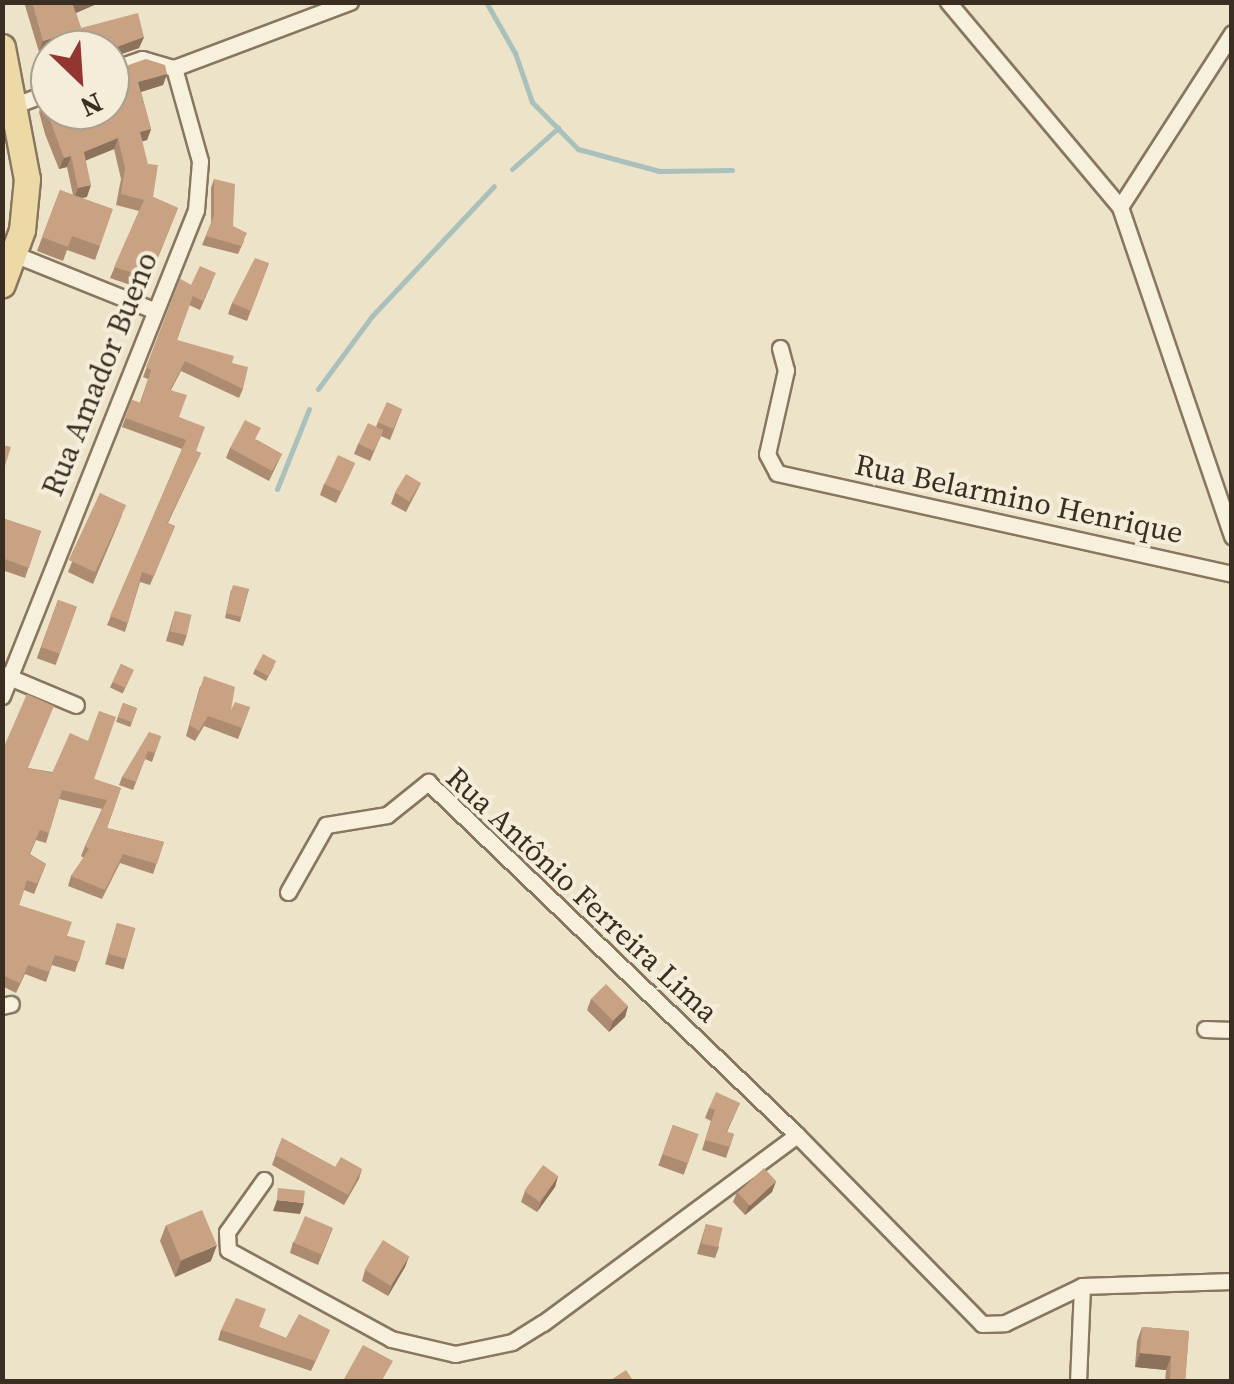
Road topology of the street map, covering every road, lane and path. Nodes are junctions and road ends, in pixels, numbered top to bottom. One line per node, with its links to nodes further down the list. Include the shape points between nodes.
1 (350, 2): 6 (street)
2 (948, 2): 9 (street)
3 (1232, 33): 9 (street)
4 (2, 47): 8 (main road)
5 (130, 63): 6 (street, via 142,59)
6 (174, 68): 12 (street, Rua Amador Bueno, via 189,106 200,185 192,222)
7 (30, 100): 8 (street)
8 (18, 104): 10 (main road, via 27,201)
9 (1120, 207): 14 (street)
10 (14, 254): 11 (main road); 12 (street)
11 (2, 284)
12 (152, 310): 16 (street, Rua Amador Bueno)
13 (780, 348): 15 (street, Rua Belarmino Henrique, via 786,370 767,460 794,480)
14 (1232, 536)
15 (1232, 574)
16 (6, 675): 17 (street, Rua Amador Bueno); 18 (street)
17 (2, 696)
18 (76, 705)
19 (288, 892): 22 (street, Rua Antônio Ferreira Lima, via 326,825 387,815 428,782)
20 (1205, 1029): 21 (street)
21 (1232, 1030)
22 (797, 1135): 23 (street, via 543,1323 512,1342 456,1354 391,1339 228,1250 227,1232); 25 (street, Rua Antônio Ferreira Lima, via 982,1324 1005,1322)
23 (264, 1180)
24 (1232, 1281): 25 (street)
25 (1082, 1286): 26 (street)
26 (1078, 1382)

